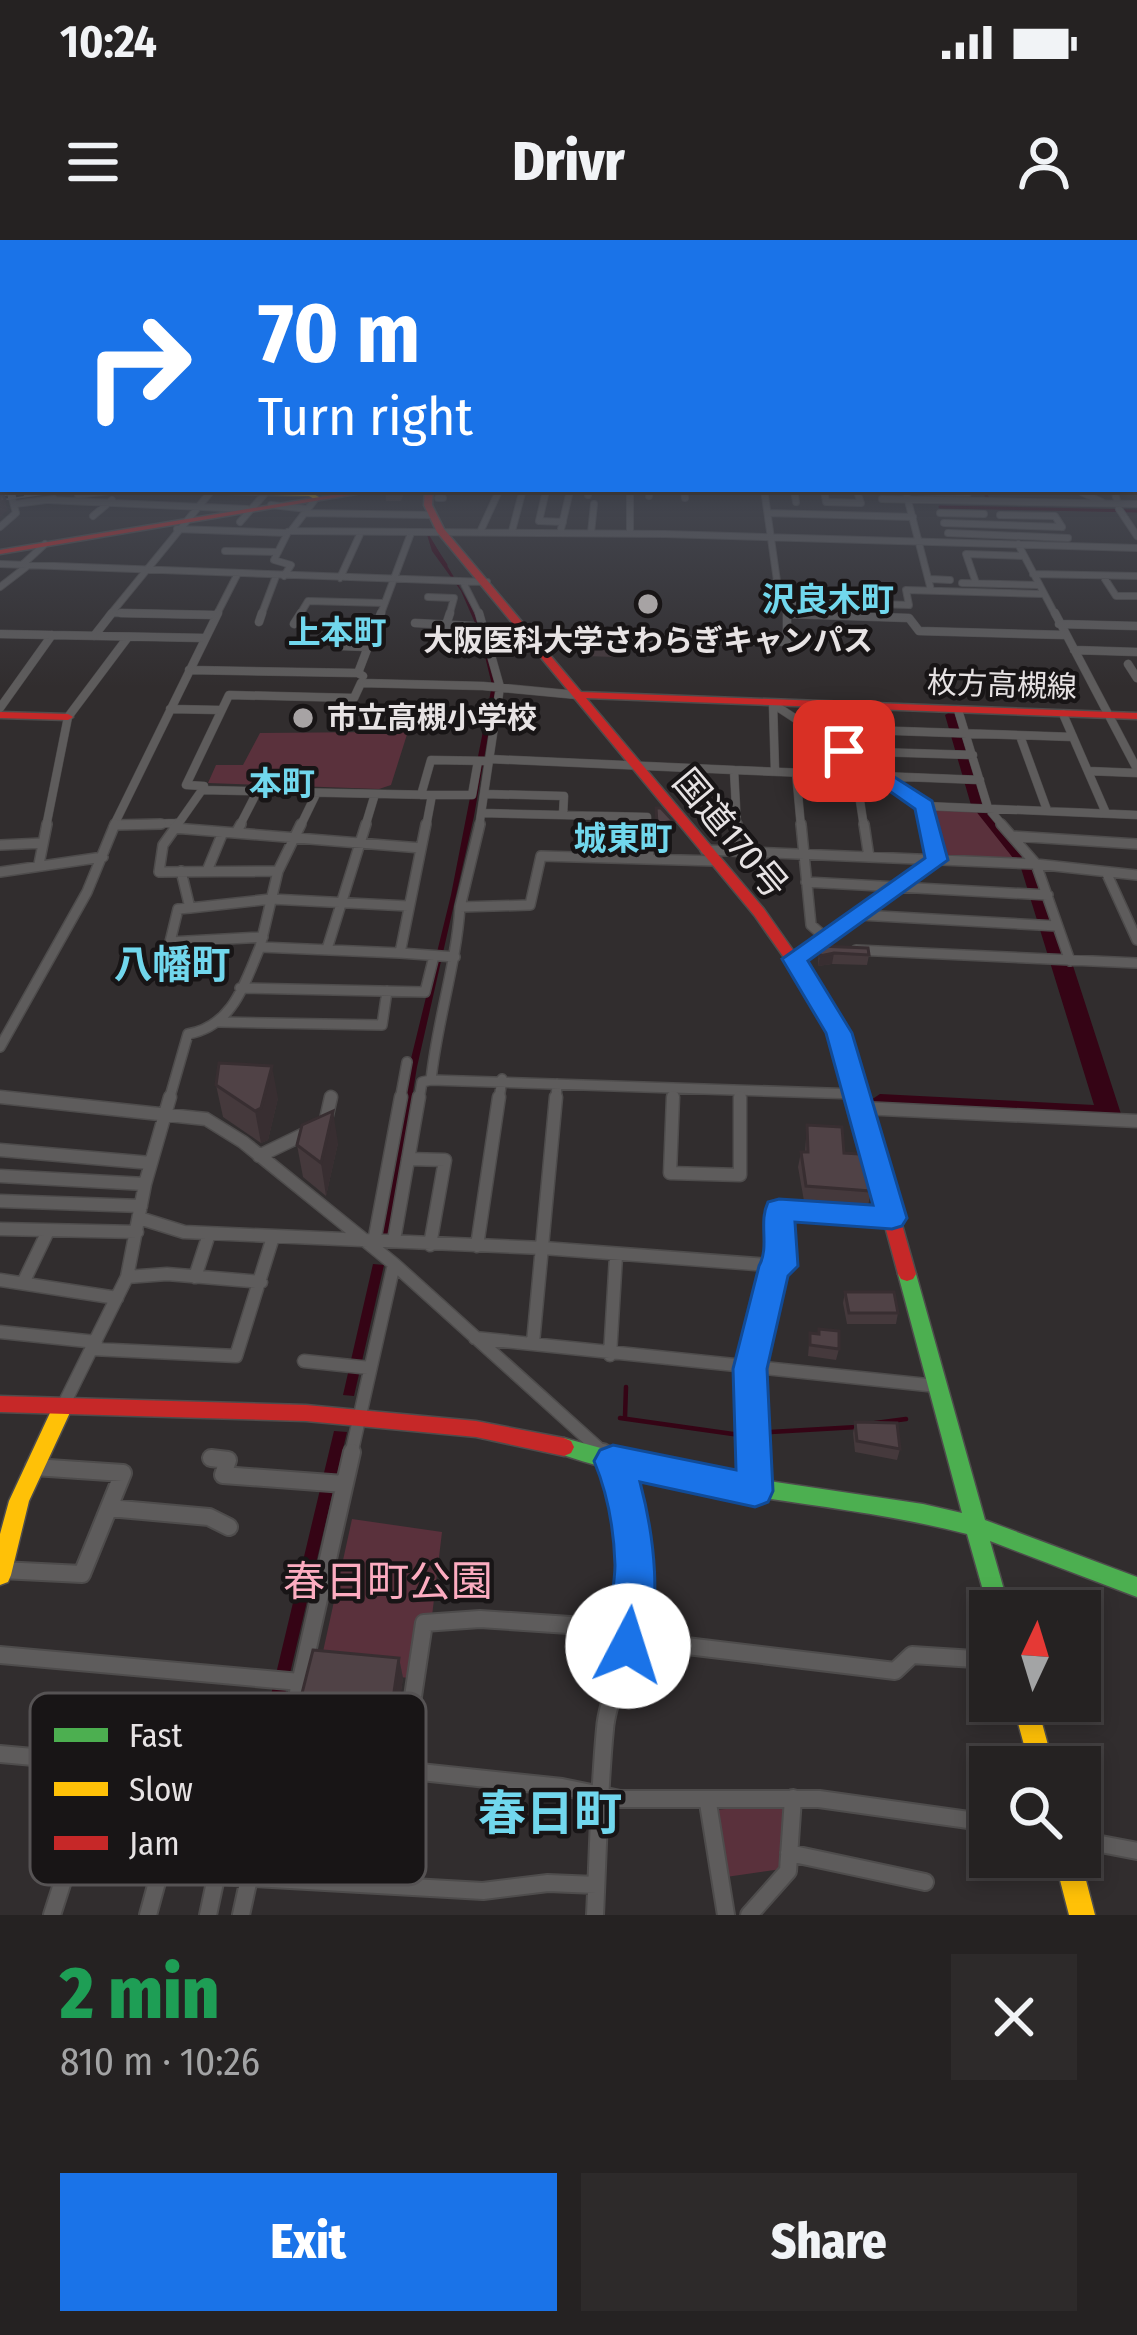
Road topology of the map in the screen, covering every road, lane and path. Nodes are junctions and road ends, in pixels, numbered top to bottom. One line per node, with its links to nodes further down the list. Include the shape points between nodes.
1 (133, 531): 21 (main road)
2 (176, 531): 31 (street)
3 (278, 531): 11 (street)
4 (417, 531): 15 (street)
5 (434, 531): 43 (main road, 国道170号)
6 (520, 531): 13 (street)
7 (772, 531): 17 (street)
8 (918, 531): 19 (street)
9 (947, 531): 18 (street)
10 (1064, 531): 20 (street)
11 (289, 532): 12 (street); 26 (street)
12 (361, 532): 15 (street); 37 (street)
13 (561, 532): 14 (street)
14 (591, 532): 16 (street)
15 (411, 533): 38 (street)
16 (630, 533): 17 (street)
17 (773, 536): 19 (street); 52 (street, via 778,588)
18 (950, 537): 19 (street); 20 (street); 22 (street)
19 (920, 540): 39 (street)
20 (1070, 542): 22 (street); 23 (street)
21 (46, 544): 25 (main road); 30 (street)
22 (1018, 544): 28 (street)
23 (1137, 548)
24 (225, 550): 26 (street)
25 (0, 552)
26 (278, 552): 34 (street, via 274,560 291,565)
27 (1002, 555): 28 (street); 45 (street, via 966,554); 46 (street)
28 (1024, 556): 32 (street)
29 (0, 564): 30 (street)
30 (24, 566): 31 (street); 47 (street)
31 (147, 571): 33 (street); 54 (street)
32 (1033, 574): 35 (street); 48 (street)
33 (237, 575): 34 (street); 56 (street)
34 (280, 576): 37 (street); 57 (street)
35 (1103, 576): 36 (street); 50 (street, via 1115,596)
36 (1136, 577)
37 (340, 578): 38 (street)
38 (392, 579): 41 (street); 53 (street)
39 (930, 579): 40 (street); 49 (street)
40 (950, 580)
41 (434, 581): 42 (street); 51 (street)
42 (459, 582): 43 (street); 81 (street, via 487,629)
43 (487, 582): 67 (main road, 国道170号)
44 (962, 583): 45 (street)
45 (976, 583): 46 (street)
46 (1015, 584): 48 (street)
47 (0, 587)
48 (1040, 589): 49 (street); 59 (street)
49 (931, 590): 52 (street, via 906,590 909,604)
50 (1137, 596)
51 (428, 597): 60 (street, via 454,598); 60 (street, via 414,626)
52 (787, 601): 55 (street)
53 (383, 603): 58 (street, via 308,601); 64 (street)
54 (112, 613): 56 (street); 69 (street)
55 (787, 614): 67 (street, via 787,642); 68 (street, via 909,618 919,632)
56 (215, 616): 71 (street)
57 (259, 622)
58 (294, 624)
59 (1059, 624): 63 (street); 68 (street)
60 (446, 625): 61 (street)
61 (462, 626): 62 (street); 73 (street)
62 (473, 626)
63 (1137, 626)
64 (375, 630): 72 (street); 72 (street, via 348,632 341,646)
65 (0, 634): 66 (street)
66 (52, 635): 69 (street); 87 (street)
67 (528, 635): 82 (main road, 国道170号)
68 (1066, 635): 74 (street)
69 (94, 636): 70 (street)
70 (128, 637): 71 (street); 91 (street)
71 (205, 638): 77 (street)
72 (369, 647): 78 (street)
73 (455, 650)
74 (1074, 650): 75 (street); 89 (street)
75 (1137, 652)
76 (1128, 664): 79 (street)
77 (189, 670): 78 (street); 84 (street)
78 (358, 673): 80 (street)
79 (1137, 678)
80 (362, 683): 81 (street); 85 (street, via 354,698 229,694)
81 (500, 687): 82 (street); 98 (street)
82 (578, 695): 83 (main road, 枚方高槻線); 99 (main road, 国道170号)
83 (773, 704): 86 (main road, 枚方高槻線); 92 (street); 101 (street)
84 (170, 709): 85 (street); 121 (street)
85 (220, 710): 108 (street, via 186,785)
86 (958, 710): 88 (main road, 枚方高槻線); 93 (street)
87 (0, 711): 91 (main road)
88 (1063, 714): 89 (main road, 枚方高槻線); 95 (street)
89 (1108, 715): 90 (main road, 枚方高槻線); 103 (street)
90 (1137, 716)
91 (68, 717): 128 (street)
92 (808, 728): 93 (street); 96 (street)
93 (961, 733): 94 (street); 97 (street)
94 (1020, 736): 95 (street); 116 (street)
95 (1073, 737): 102 (street)
96 (844, 751): 97 (street); 106 (street)
97 (968, 755): 107 (street)
98 (486, 760): 99 (street); 112 (street); 113 (street, via 472,795); 113 (street, via 431,760)
99 (634, 764): 100 (street); 134 (main road, 国道170号)
100 (734, 770): 101 (street); 132 (street)
101 (776, 771): 104 (street)
102 (1088, 771): 103 (street); 118 (street)
103 (1137, 771)
104 (796, 772): 105 (street); 133 (street)
105 (856, 775): 106 (street); 136 (street)
106 (880, 776): 107 (street); 114 (street)
107 (975, 780): 115 (street)
108 (202, 790): 109 (street); 122 (street)
109 (256, 792): 110 (street); 124 (street)
110 (316, 794): 111 (street); 126 (street)
111 (375, 794): 113 (street); 127 (street)
112 (484, 794): 117 (street); 120 (street, via 564,796)
113 (427, 795): 131 (street)
114 (925, 806): 115 (street); 138 (street)
115 (984, 808): 116 (street); 125 (street)
116 (1047, 810): 118 (street)
117 (482, 813): 120 (street); 153 (street)
118 (1106, 813): 119 (street)
119 (1137, 814)
120 (562, 815): 137 (street, via 647,812)
121 (115, 825): 122 (street); 135 (street)
122 (175, 825): 123 (street); 141 (street, via 159,872)
123 (223, 832): 124 (street); 142 (street)
124 (236, 833): 126 (street)
125 (1012, 836): 129 (street); 139 (street)
126 (294, 837): 127 (street); 143 (street)
127 (359, 842): 131 (street); 151 (street)
128 (43, 843): 130 (street); 140 (street)
129 (1137, 844)
130 (0, 845)
131 (421, 848): 152 (street)
132 (738, 850): 133 (street); 134 (street)
133 (803, 854): 136 (street); 147 (street)
134 (710, 856): 137 (street); 165 (main road, 国道170号)
135 (103, 857): 140 (street); 171 (street)
136 (868, 857): 138 (street)
137 (649, 859): 153 (street, via 541,856 530,905)
138 (937, 860): 139 (street); 148 (street)
139 (1031, 863): 145 (street); 149 (street)
140 (38, 864): 144 (street)
141 (181, 871): 142 (street); 154 (street)
142 (207, 871): 143 (street)
143 (278, 871): 150 (street)
144 (0, 872)
145 (1106, 872): 146 (street); 158 (street)
146 (1137, 875)
147 (806, 882): 148 (street); 157 (street, via 811,925)
148 (899, 887): 149 (street); 155 (street)
149 (1042, 895): 156 (street)
150 (271, 899): 151 (street); 154 (street); 159 (street)
151 (341, 901): 152 (street); 161 (street)
152 (408, 906): 162 (street)
153 (460, 907): 164 (street)
154 (190, 908): 159 (street, via 178,909 170,942)
155 (860, 915): 156 (street); 157 (street)
156 (1052, 926): 166 (street)
157 (827, 940): 160 (street)
158 (1137, 940)
159 (261, 942): 161 (street); 168 (street)
160 (817, 947): 165 (street); 166 (street)
161 (327, 949): 162 (street)
162 (400, 952): 163 (street)
163 (434, 956): 164 (street); 169 (street, via 425,992)
164 (455, 957): 174 (street)
165 (795, 959): 181 (main road, 国道170号, via 839,1033)
166 (1063, 961): 167 (street)
167 (1137, 963)
168 (241, 988): 169 (street); 170 (street)
169 (387, 991): 170 (street, via 382,1025)
170 (220, 1022): 182 (street, via 188,1034)
171 (0, 1047)
172 (406, 1062): 176 (street)
173 (502, 1079): 174 (street); 175 (street); 207 (street)
174 (426, 1084): 176 (street); 184 (street)
175 (557, 1084): 177 (street); 208 (street)
176 (404, 1088): 183 (street)
177 (673, 1090): 178 (street); 178 (street, via 670,1173 740,1175)
178 (740, 1092): 181 (street)
179 (331, 1096): 188 (street, via 325,1124)
180 (0, 1097): 182 (street)
181 (859, 1101): 185 (street); 198 (main road, 国道170号)
182 (167, 1111): 188 (street, via 206,1118); 190 (street)
183 (397, 1114): 184 (street); 187 (street)
184 (416, 1115): 189 (street)
185 (1137, 1120)
186 (0, 1151): 190 (street)
187 (390, 1154): 189 (street); 191 (street)
188 (259, 1156): 205 (street)
189 (409, 1156): 192 (street); 206 (street, via 446,1160)
190 (151, 1163): 194 (street)
191 (387, 1175): 192 (street); 195 (street)
192 (406, 1175): 196 (street)
193 (0, 1176): 194 (street)
194 (145, 1184): 199 (street)
195 (383, 1192): 196 (street); 205 (street)
196 (402, 1192): 204 (street)
197 (0, 1201): 199 (street)
198 (892, 1218): 211 (street, via 779,1210 782,1266); 226 (main road, 国道170号)
199 (139, 1219): 201 (street); 202 (street); 212 (street)
200 (0, 1229): 201 (street)
201 (48, 1231): 215 (street)
202 (209, 1234): 203 (street); 213 (street)
203 (273, 1237): 205 (street); 216 (street)
204 (394, 1240): 205 (street); 206 (street)
205 (372, 1243): 210 (street)
206 (430, 1245): 207 (street)
207 (477, 1246): 208 (street)
208 (543, 1248): 209 (street); 220 (street)
209 (616, 1256): 211 (street); 222 (street)
210 (394, 1264): 219 (street); 224 (street)
211 (775, 1266): 225 (street)
212 (127, 1277): 213 (street); 217 (street)
213 (195, 1277): 216 (street)
214 (0, 1280): 215 (street)
215 (24, 1281): 217 (street)
216 (261, 1282): 221 (street, via 236,1356)
217 (117, 1298): 221 (street)
218 (0, 1332): 221 (street)
219 (473, 1338): 220 (street); 231 (street)
220 (533, 1343): 222 (street)
221 (94, 1346): 228 (street)
222 (610, 1355): 225 (street)
223 (304, 1360): 224 (street)
224 (361, 1367): 229 (street)
225 (750, 1369): 226 (street); 234 (street)
226 (937, 1386): 236 (main road, 国道170号)
227 (0, 1404): 228 (main road)
228 (63, 1406): 229 (main road); 232 (main road)
229 (359, 1417): 231 (main road, via 476,1429); 233 (street)
230 (211, 1458): 233 (street, via 228,1460 223,1475)
231 (613, 1461): 234 (main road); 241 (street, via 634,1564)
232 (34, 1467): 235 (street, via 123,1474); 238 (main road)
233 (334, 1483): 244 (street)
234 (755, 1491): 236 (main road)
235 (109, 1508): 237 (street, via 209,1516); 238 (street, via 82,1574)
236 (975, 1526): 239 (main road); 240 (main road, 国道170号)
237 (229, 1527)
238 (1, 1572)
239 (1137, 1586)
240 (993, 1590)
241 (629, 1634): 243 (street, via 895,1671 912,1655); 246 (street, via 480,1619 424,1624); 251 (street, via 605,1724)
242 (0, 1655): 244 (street)
243 (969, 1659)
244 (288, 1680): 245 (street)
245 (286, 1693)
246 (414, 1693)
247 (0, 1754): 248 (street)
248 (30, 1757)
249 (426, 1772): 251 (street, via 562,1786)
250 (793, 1798): 252 (street); 253 (street); 256 (street)
251 (601, 1800): 252 (street); 264 (street)
252 (708, 1803): 270 (street)
253 (969, 1820)
254 (1101, 1844): 255 (street)
255 (1137, 1851)
256 (789, 1853): 258 (street); 271 (street, via 788,1871)
257 (1072, 1878): 272 (main road)
258 (925, 1882)
259 (62, 1885): 265 (street)
260 (156, 1885): 266 (street)
261 (229, 1885): 267 (street)
262 (236, 1885): 268 (street)
263 (368, 1885): 264 (street)
264 (596, 1885): 269 (street)
265 (52, 1915)
266 (148, 1915)
267 (208, 1915)
268 (242, 1915)
269 (595, 1915)
270 (727, 1915)
271 (749, 1915)
272 (1082, 1915)

